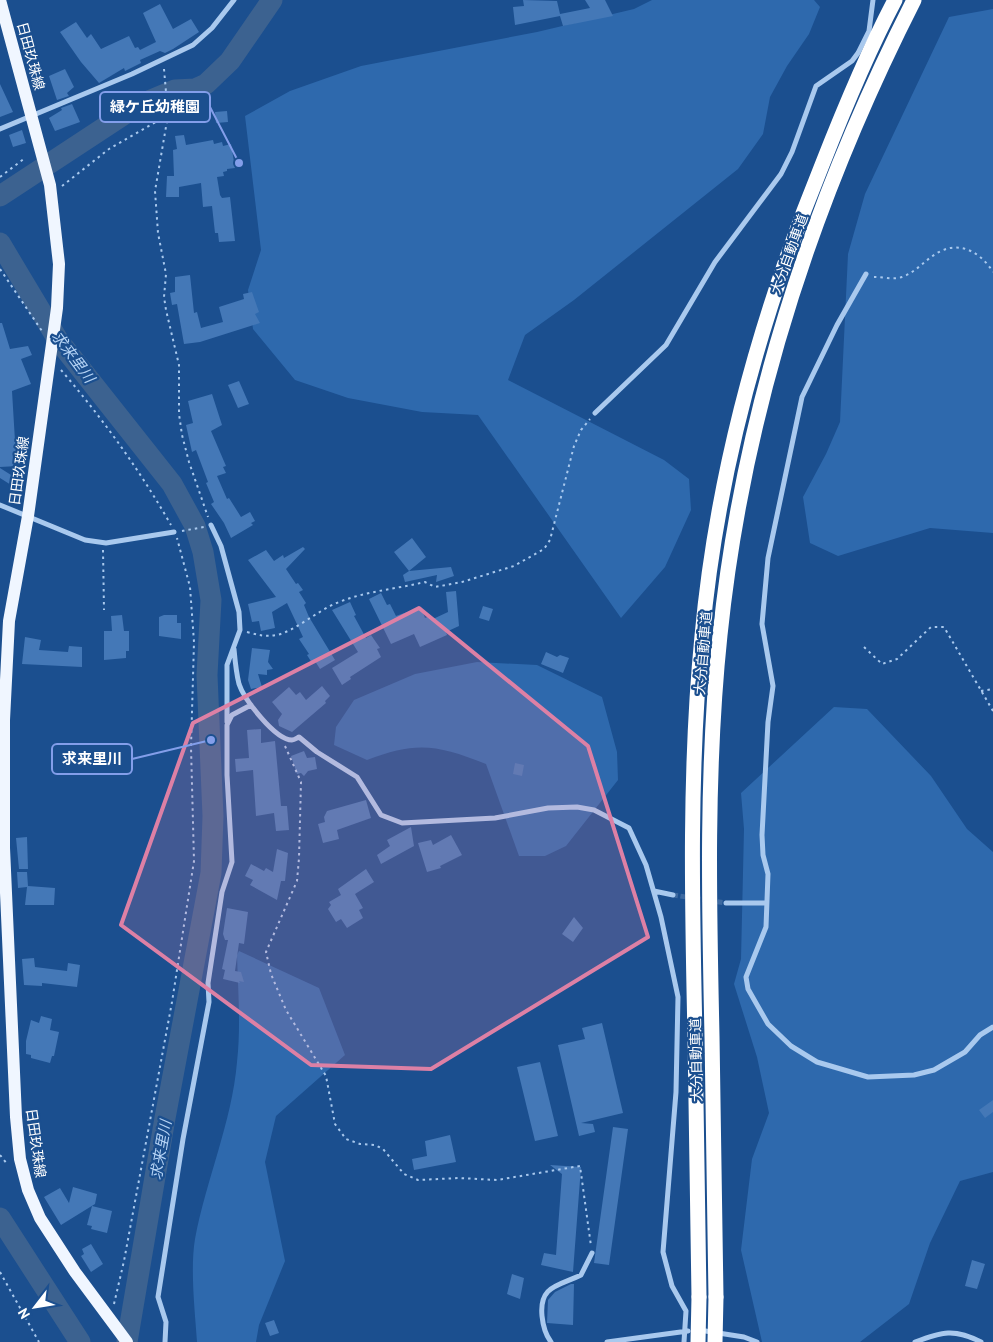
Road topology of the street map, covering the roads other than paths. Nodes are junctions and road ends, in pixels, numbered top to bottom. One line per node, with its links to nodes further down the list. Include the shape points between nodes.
1 (0, 0): 6 (main road, 日田玖珠線)
2 (234, 0): 6 (street, via 212,28 193,45)
3 (873, 0): 9 (street, via 869,31 858,53 816,86 781,174 715,262 666,345)
4 (895, 0): 30 (highway, 大分自動車道, bridge, via 843,110 769,304 748,375 719,510 702,635 692,798)
5 (914, 0): 31 (highway, 大分自動車道, bridge, via 858,118 785,311 737,514 720,636 709,798)
6 (32, 116): 7 (street); 11 (main road, 日田玖珠線, via 54,186 59,264 57,308)
7 (0, 129)
8 (866, 274): 21 (street, via 802,396 768,558 762,624 774,686 768,722 762,836 768,874)
9 (595, 413)
10 (0, 505): 11 (street)
11 (28, 516): 13 (street, via 85,540 102,542); 17 (main road, 日田玖珠線, via 10,621 4,720)
12 (208, 526): 14 (street, via 221,546 239,612 240,630)
13 (174, 532)
14 (234, 649): 15 (street, via 240,686); 16 (street, via 227,665)
15 (251, 705): 16 (street, via 232,716); 18 (street, via 280,736 292,740 299,737 317,752 343,766 357,777 380,815 402,823 495,818 548,808 594,810 629,828 646,864)
16 (227, 725): 26 (street, via 232,862 222,892 208,983 209,1002 158,1297 166,1322)
17 (2, 848): 25 (main road, 日田玖珠線, via 20,1159 40,1218)
18 (654, 891): 19 (street); 24 (street, via 678,997 676,1092 663,1252 672,1286 686,1311)
19 (673, 895)
20 (726, 903): 21 (street)
21 (766, 903): 22 (street, via 766,927 746,977 748,989 768,1024 803,1055 844,1072 868,1077 914,1075 934,1070 964,1052)
22 (993, 1027)
23 (592, 1253): 27 (street, via 581,1275 555,1286 544,1295 541,1304 543,1325)
24 (685, 1331): 28 (street); 29 (street); 32 (street, via 744,1337)
25 (127, 1342)
26 (165, 1342)
27 (551, 1342)
28 (607, 1342)
29 (684, 1342)
30 (698, 1342)
31 (715, 1342)
32 (757, 1342)
33 (915, 1342): 34 (street, via 955,1331)
34 (981, 1342)

